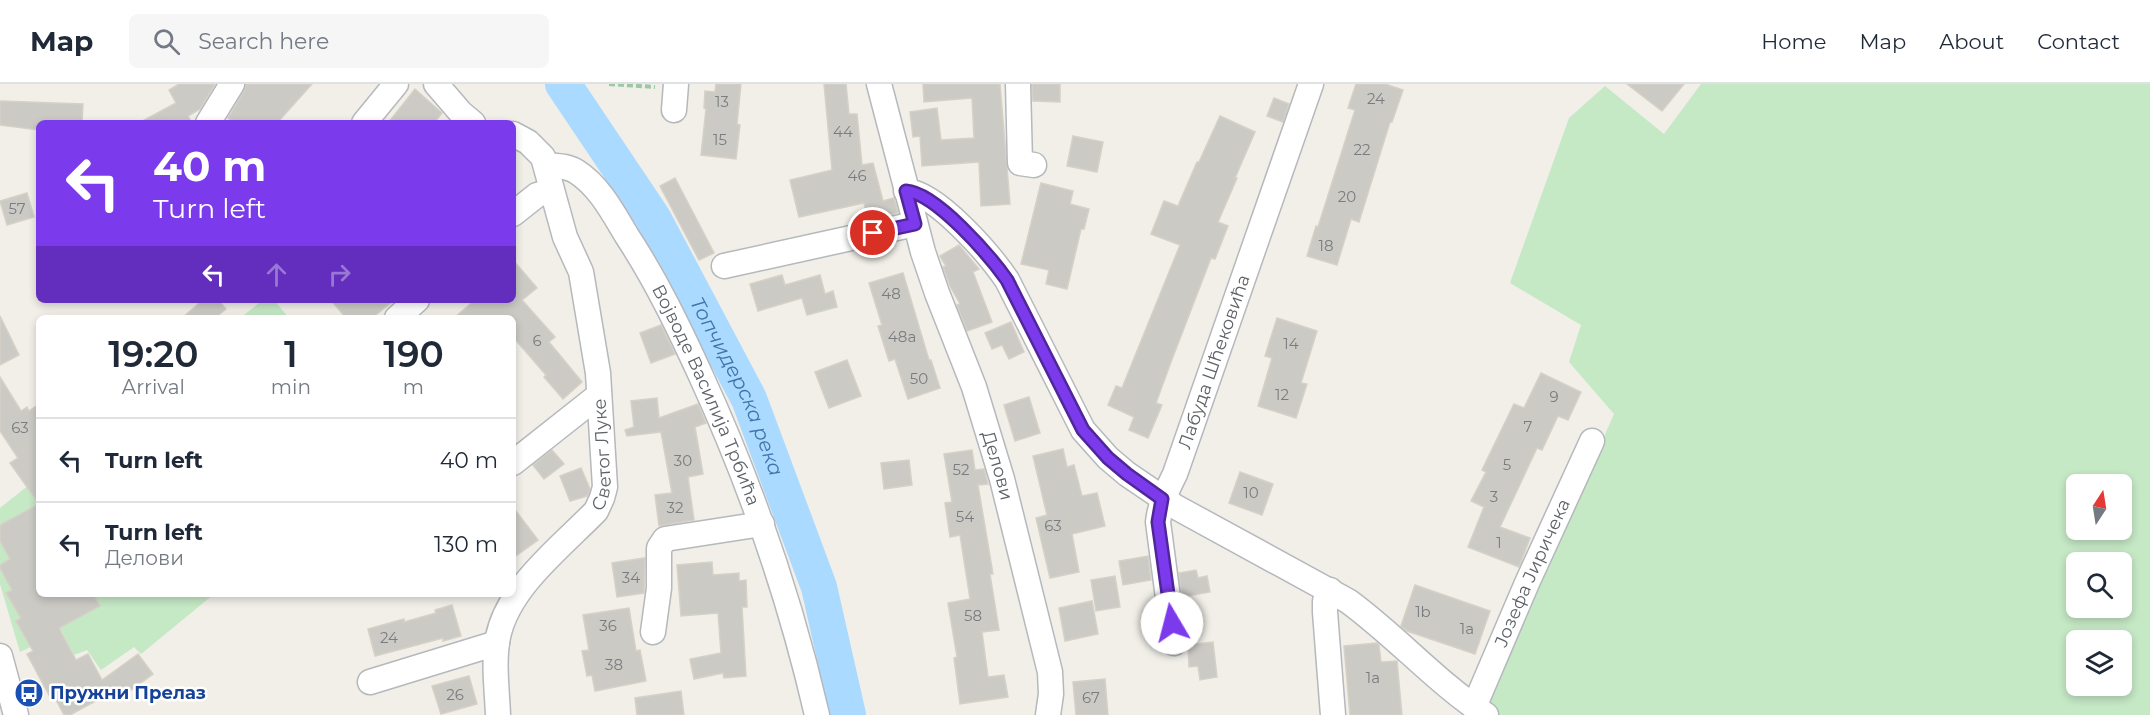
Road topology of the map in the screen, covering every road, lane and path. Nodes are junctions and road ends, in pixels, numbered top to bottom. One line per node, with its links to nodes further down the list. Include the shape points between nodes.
1 (232, 84): 9 (street)
2 (396, 84): 10 (street)
3 (436, 84): 11 (street)
4 (609, 84): 8 (path)
5 (879, 84): 16 (street, Делови)
6 (1018, 84): 14 (street, via 1020,163)
7 (1311, 84): 25 (street, Лабуда Шћековића)
8 (676, 94)
9 (210, 120)
10 (366, 120)
11 (468, 120)
12 (516, 136): 13 (street, via 537,150)
13 (546, 165): 15 (street, Светог Луке); 26 (street, Војводе Василија Трбића, via 571,169 587,179 638,252 722,421)
14 (1034, 165)
15 (551, 191): 17 (street, via 537,195); 22 (street, Светог Луке, via 581,272)
16 (906, 191): 18 (street, Делови); 25 (street, via 918,193 936,205 999,268 1083,430 1108,458)
17 (516, 212)
18 (915, 224): 19 (street); 39 (street, Делови, via 974,387 1002,479 1050,672)
19 (724, 266)
20 (414, 303): 21 (street)
21 (400, 315)
22 (599, 397): 24 (street); 28 (street, Светог Луке, via 605,487 602,498 596,511)
23 (1592, 441): 35 (street, Јозефа Јиричека, via 1527,583)
24 (516, 461)
25 (1162, 499): 27 (street); 31 (street, Лабуда Шћековића, via 1158,522)
26 (762, 524): 30 (street, via 665,539 659,548); 38 (street, Војводе Василија Трбића)
27 (1330, 590): 35 (street, via 1365,614); 40 (street, via 1325,612)
28 (516, 597)
29 (516, 597): 32 (street, Светог Луке)
30 (653, 632)
31 (1174, 643)
32 (497, 644): 34 (street); 37 (street, Светог Луке)
33 (0, 656): 36 (street)
34 (370, 682)
35 (1480, 711)
36 (16, 715)
37 (497, 715)
38 (817, 715)
39 (1048, 715)
40 (1333, 715)

